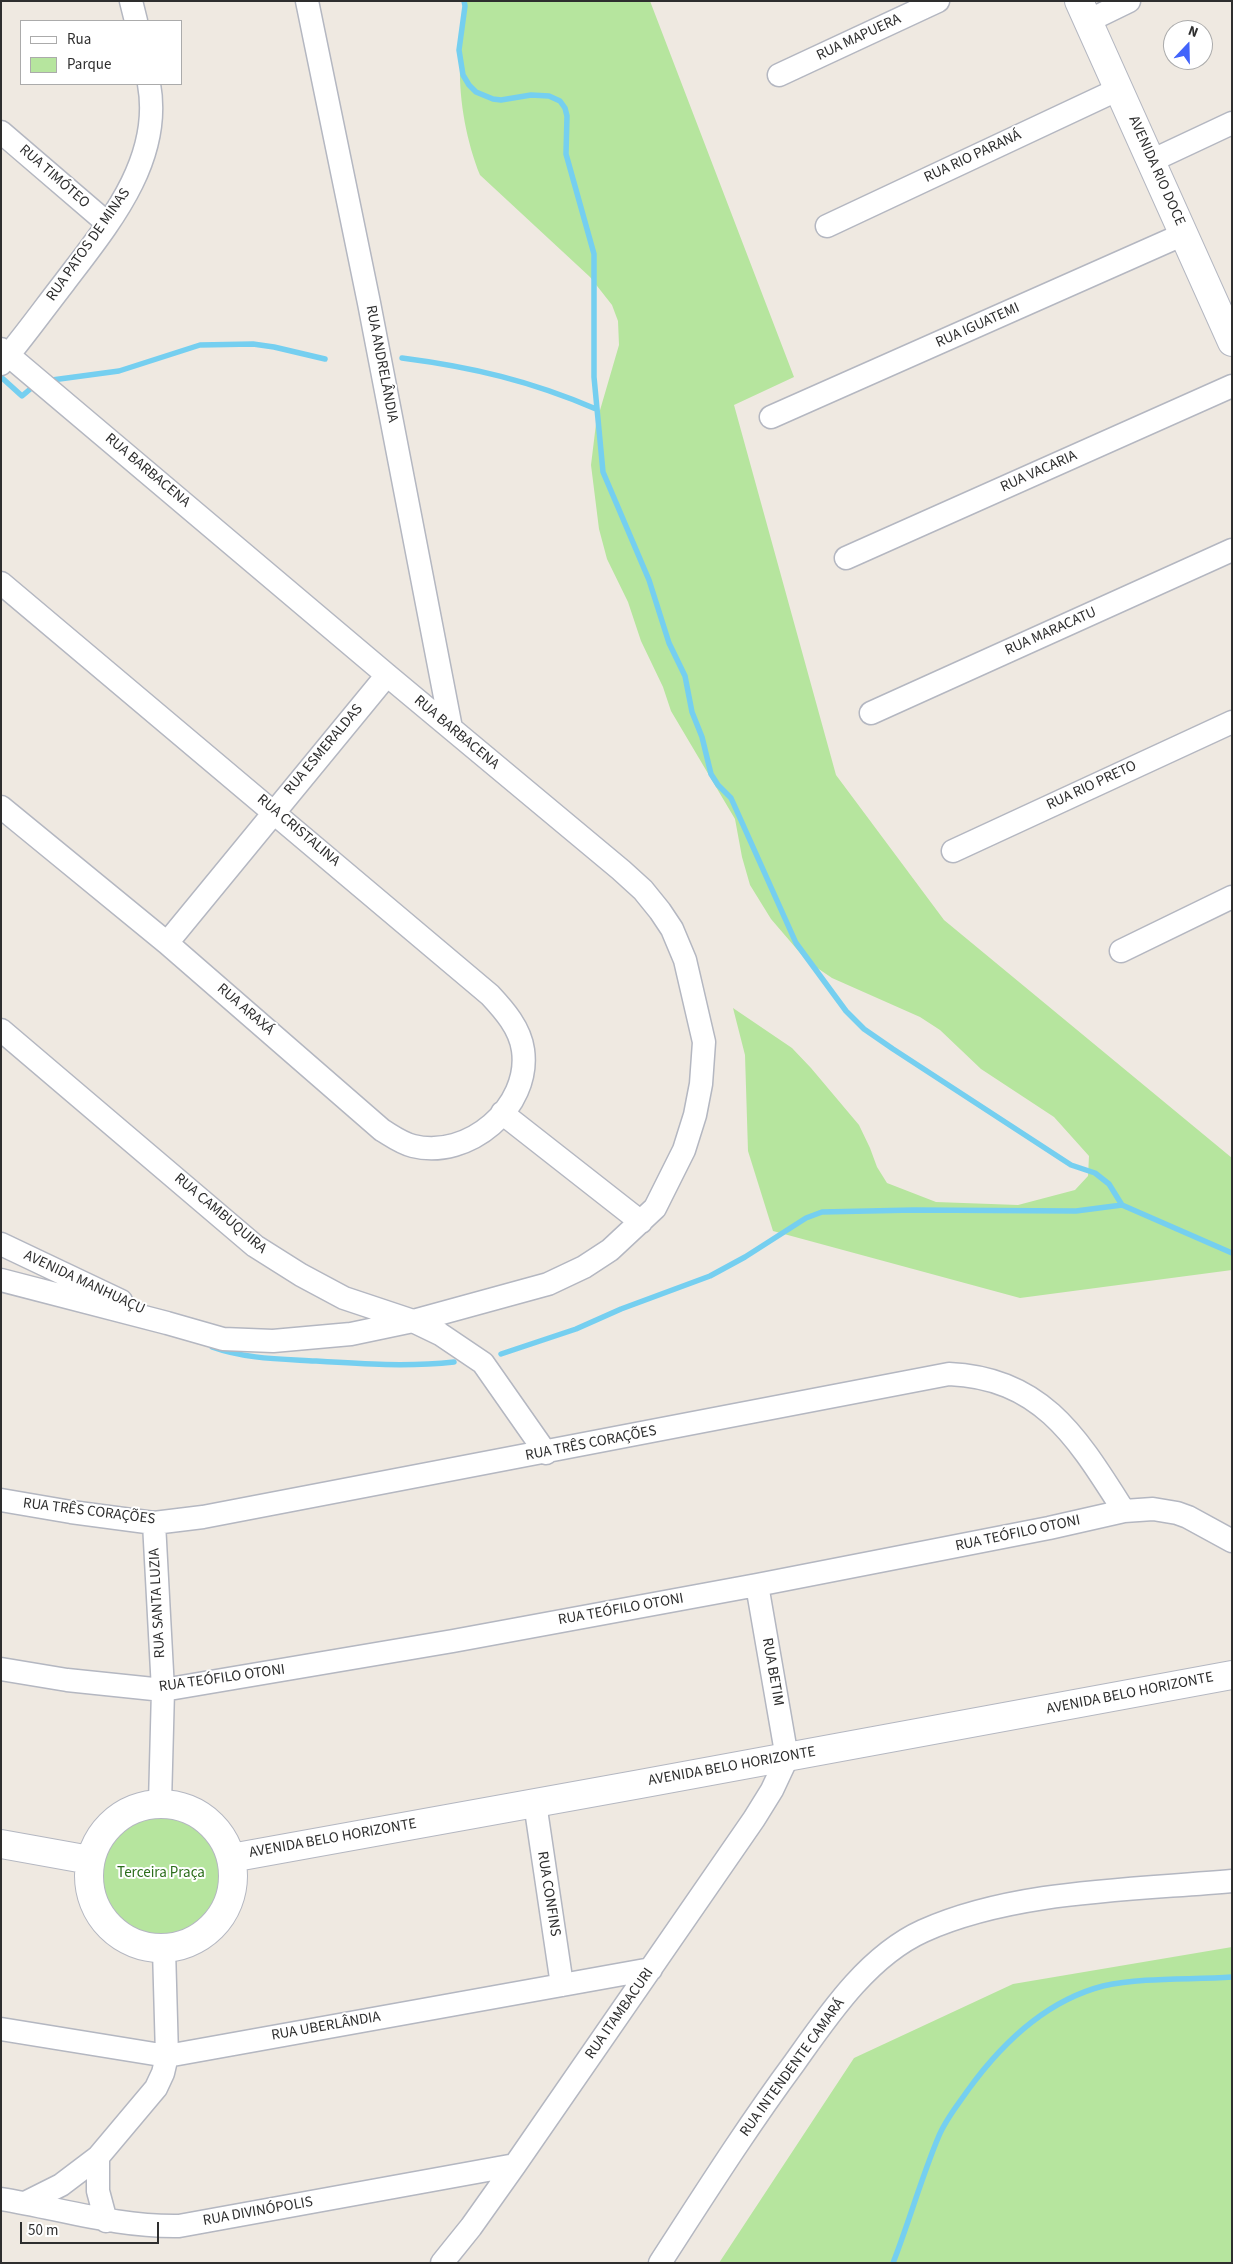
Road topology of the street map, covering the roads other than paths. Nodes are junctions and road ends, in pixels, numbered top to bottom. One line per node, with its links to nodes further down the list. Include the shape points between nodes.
1 (131, 1): 6 (street)
2 (307, 1): 27 (street, RUA ANDRELÂNDIA)
3 (938, 1): 7 (street, RUA MAPUERA)
4 (1129, 1): 5 (street)
5 (1084, 11): 9 (street, AVENIDA RIO DOCE)
6 (136, 20)
7 (779, 75)
8 (149, 85): 13 (street, RUA PATOS DE MINAS, via 151,116 140,167)
9 (1119, 89): 12 (street, AVENIDA RIO DOCE); 14 (street, RUA RIO PARANÁ)
10 (1232, 123): 12 (street)
11 (1, 132): 13 (street, RUA TIMÓTEO)
12 (1151, 161): 15 (street, AVENIDA RIO DOCE)
13 (108, 223): 18 (street, RUA PATOS DE MINAS)
14 (827, 226)
15 (1184, 234): 16 (street, AVENIDA RIO DOCE); 20 (street, RUA IGUATEMI)
16 (1223, 301): 17 (street, AVENIDA RIO DOCE)
17 (1232, 342)
18 (4, 356): 24 (street, RUA BARBACENA)
19 (1232, 386): 22 (street, RUA VACARIA)
20 (772, 417)
21 (1232, 550): 25 (street, RUA MARACATU)
22 (846, 558)
23 (1, 583): 29 (street, RUA CRISTALINA)
24 (387, 675): 27 (street, RUA BARBACENA); 29 (street, RUA ESMERALDAS)
25 (871, 713)
26 (1232, 722): 30 (street, RUA RIO PRETO)
27 (451, 728): 36 (street, RUA BARBACENA, via 643,890 672,929 685,960 704,1042 701,1084 684,1150)
28 (1, 806): 32 (street, RUA ARAXÁ)
29 (274, 811): 32 (street, RUA ESMERALDAS); 35 (street, RUA CRISTALINA, via 471,977 505,1012 517,1029 523,1049 523,1069 515,1095)
30 (953, 851)
31 (1232, 897): 33 (street)
32 (167, 943): 35 (street, RUA ARAXÁ, via 396,1139 413,1146 435,1148 461,1143 481,1134)
33 (1121, 951)
34 (1, 1030): 39 (street, RUA CAMBUQUIRA, via 255,1246 344,1298)
35 (502, 1114): 36 (street)
36 (648, 1215): 39 (street, via 610,1250 548,1284)
37 (1, 1244): 40 (street, AVENIDA MANHUAÇU)
38 (1, 1280): 40 (street, AVENIDA MANHUAÇU)
39 (413, 1321): 40 (street, AVENIDA MANHUAÇU, via 350,1334 273,1341 223,1339); 41 (street, via 440,1334 483,1363)
40 (167, 1323)
41 (546, 1453): 43 (street, RUA TRÊS CORAÇÕES, via 949,1374 969,1375 1007,1386 1031,1398 1056,1418 1074,1436); 44 (street, RUA TRÊS CORAÇÕES, via 203,1517)
42 (1, 1500): 44 (street, RUA TRÊS CORAÇÕES)
43 (1124, 1511): 45 (street, RUA TEÓFILO OTONI, via 1153,1509 1177,1513); 46 (street, RUA TEÓFILO OTONI)
44 (154, 1523): 49 (street, RUA SANTA LUZIA)
45 (1232, 1541)
46 (757, 1585): 49 (street, RUA TEÓFILO OTONI); 50 (street, RUA BETIM)
47 (1, 1669): 49 (street, RUA TEÓFILO OTONI)
48 (1232, 1675): 50 (street, AVENIDA BELO HORIZONTE)
49 (163, 1690): 51 (street, RUA SANTA LUZIA)
50 (786, 1758): 52 (street, AVENIDA BELO HORIZONTE); 58 (street, RUA ITAMBACURI, via 772,1790)
51 (160, 1803): 54 (street, via 179,1806 205,1819 224,1840); 55 (street, via 128,1811 115,1820 95,1845)
52 (534, 1803): 54 (street, AVENIDA BELO HORIZONTE); 59 (street, RUA CONFINS)
53 (1, 1844): 55 (street)
54 (231, 1858): 57 (street, via 234,1877 231,1896 223,1914 210,1929 195,1939)
55 (90, 1860): 57 (street, via 89,1881 93,1901 103,1918 118,1933 136,1943)
56 (1232, 1881): 68 (street, RUA INTENDENTE CAMARÁ, via 1077,1894 996,1907 923,1931 898,1946 874,1966 827,2017 759,2111)
57 (164, 1949): 61 (street)
58 (651, 1969): 59 (street, RUA UBERLÂNDIA); 63 (street, RUA ITAMBACURI)
59 (562, 1985): 61 (street, RUA UBERLÂNDIA)
60 (1, 2029): 61 (street, RUA UBERLÂNDIA)
61 (167, 2056): 62 (street, via 156,2088)
62 (98, 2158): 65 (street, via 61,2185); 66 (street, via 98,2191)
63 (515, 2165): 66 (street, RUA DIVINÓPOLIS, via 179,2226 154,2227); 67 (street, RUA ITAMBACURI)
64 (1, 2200): 65 (street, RUA DIVINÓPOLIS)
65 (25, 2203): 66 (street, RUA DIVINÓPOLIS)
66 (106, 2221)
67 (442, 2263)
68 (660, 2263)

